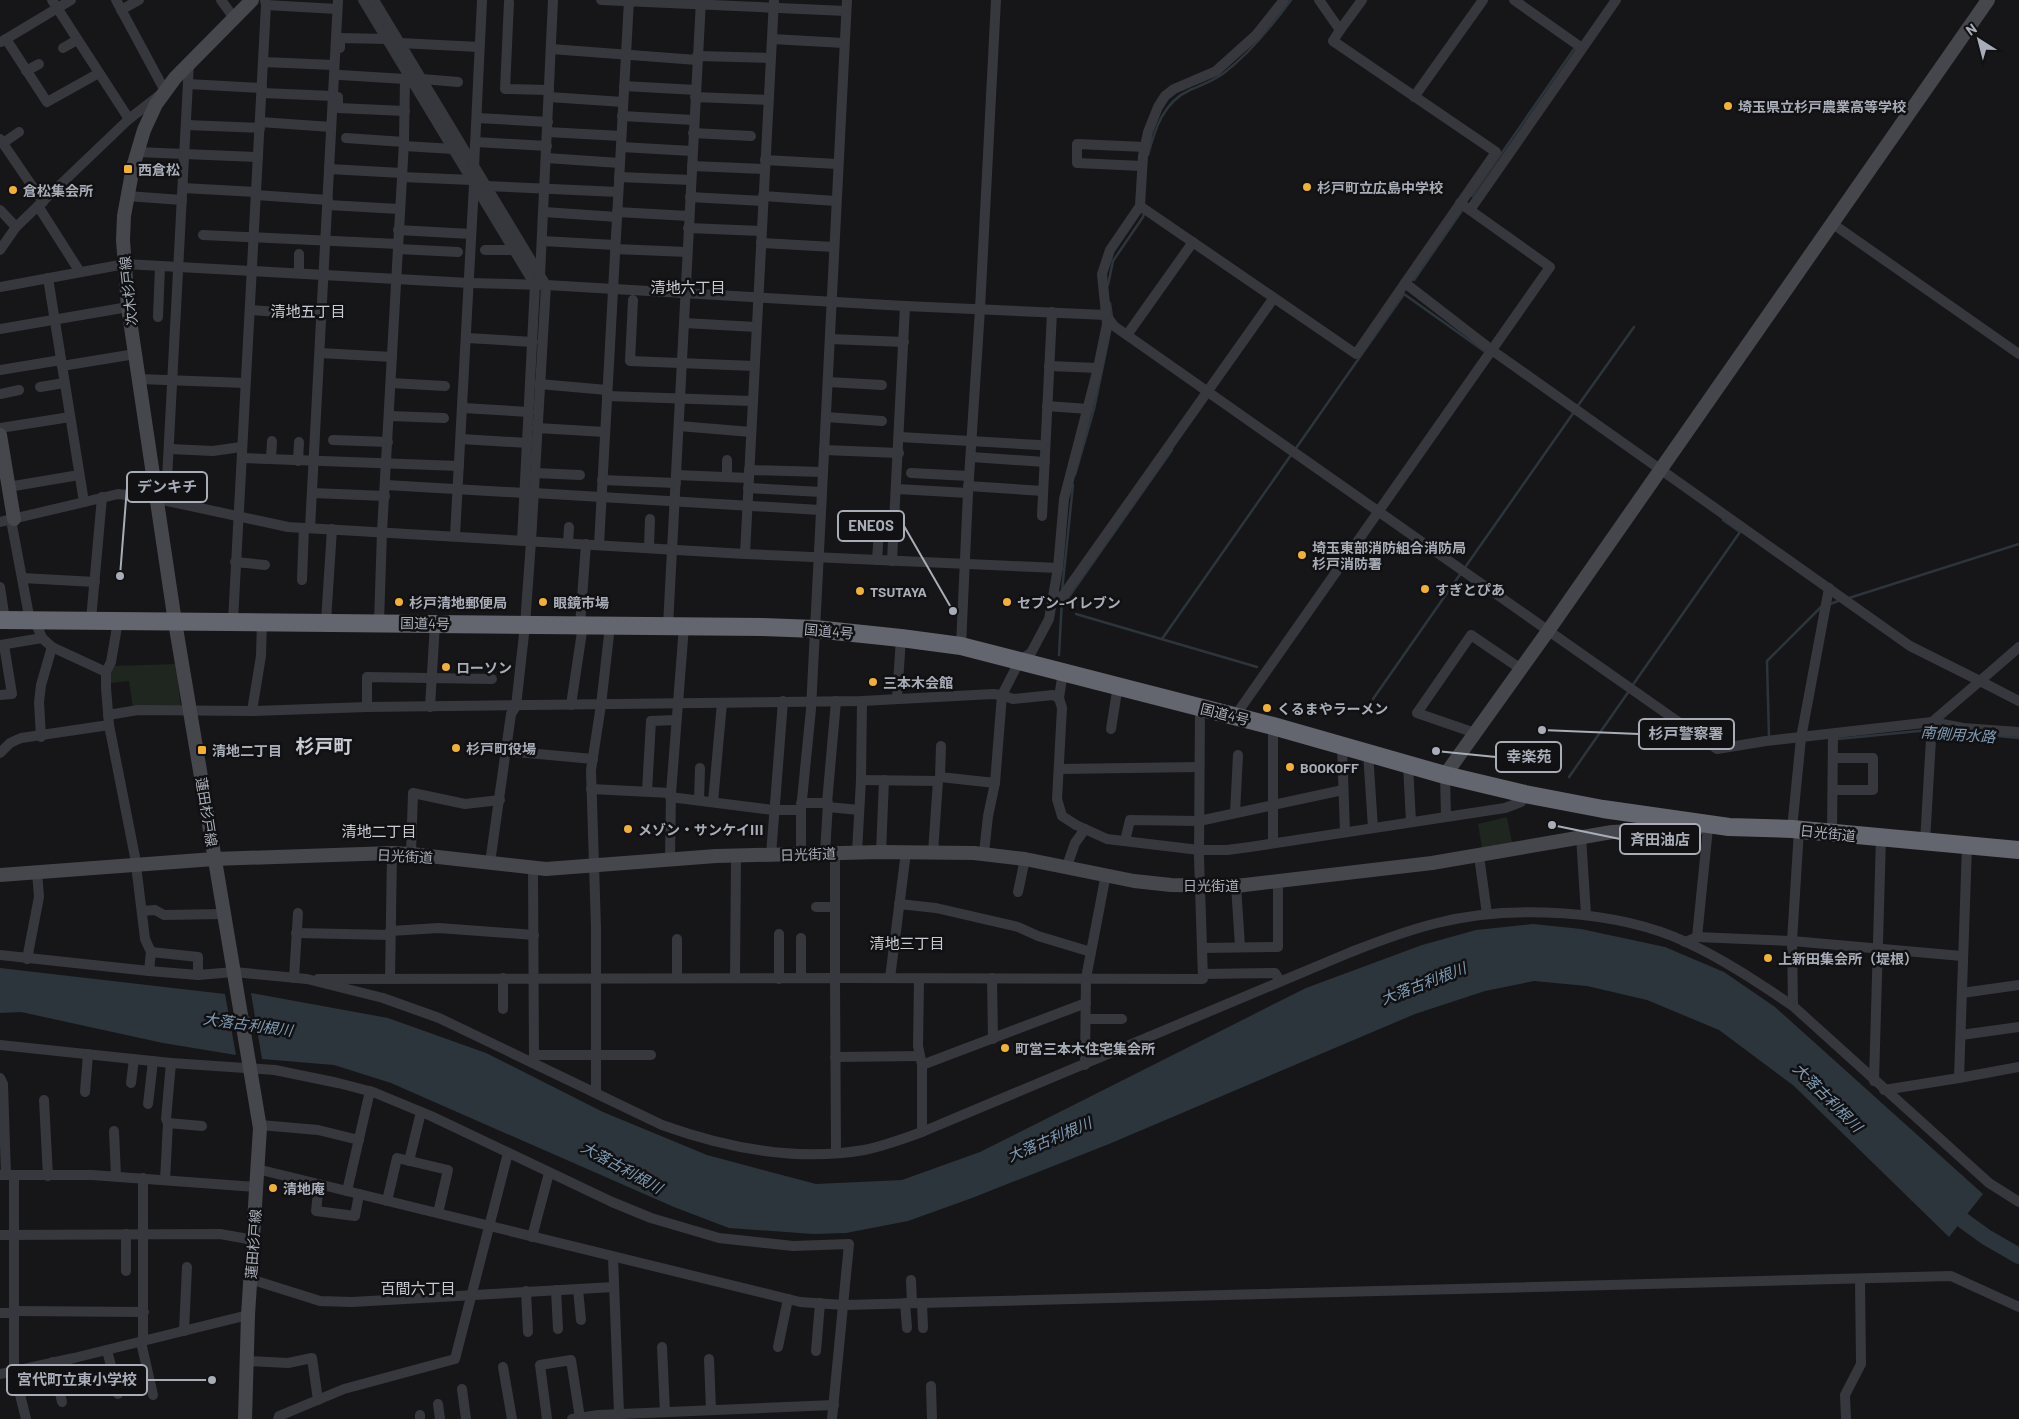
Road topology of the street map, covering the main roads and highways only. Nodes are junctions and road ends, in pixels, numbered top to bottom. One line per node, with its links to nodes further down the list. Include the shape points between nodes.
1 (252, 0): 6 (main road, 次木杉戸線, via 189,62 150,116 137,152 123,232 128,308)
2 (1988, 0): 7 (main road)
3 (0, 435): 4 (main road, via 8,487)
4 (8, 520)
5 (2, 620): 6 (highway, 国道4号)
6 (175, 622): 7 (highway, 国道4号, via 262,620 676,626 815,630 901,638 961,646 1020,660); 13 (main road, 蓮田杉戸線)
7 (1445, 775): 8 (highway, 国道4号)
8 (1609, 810): 9 (highway, 国道4号); 11 (main road, via 1613,817)
9 (1637, 814): 10 (highway, 日光街道); 11 (main road)
10 (1729, 827): 11 (main road, 日光街道); 12 (highway, 日光街道)
11 (1612, 832): 13 (main road, 日光街道, via 1479,856 1236,886 1134,881 1025,859 932,852 736,856 546,869 392,853)
12 (2019, 850)
13 (214, 859): 14 (main road, 日光街道); 15 (main road, 蓮田杉戸線, via 260,1125)
14 (0, 875)
15 (244, 1419)

